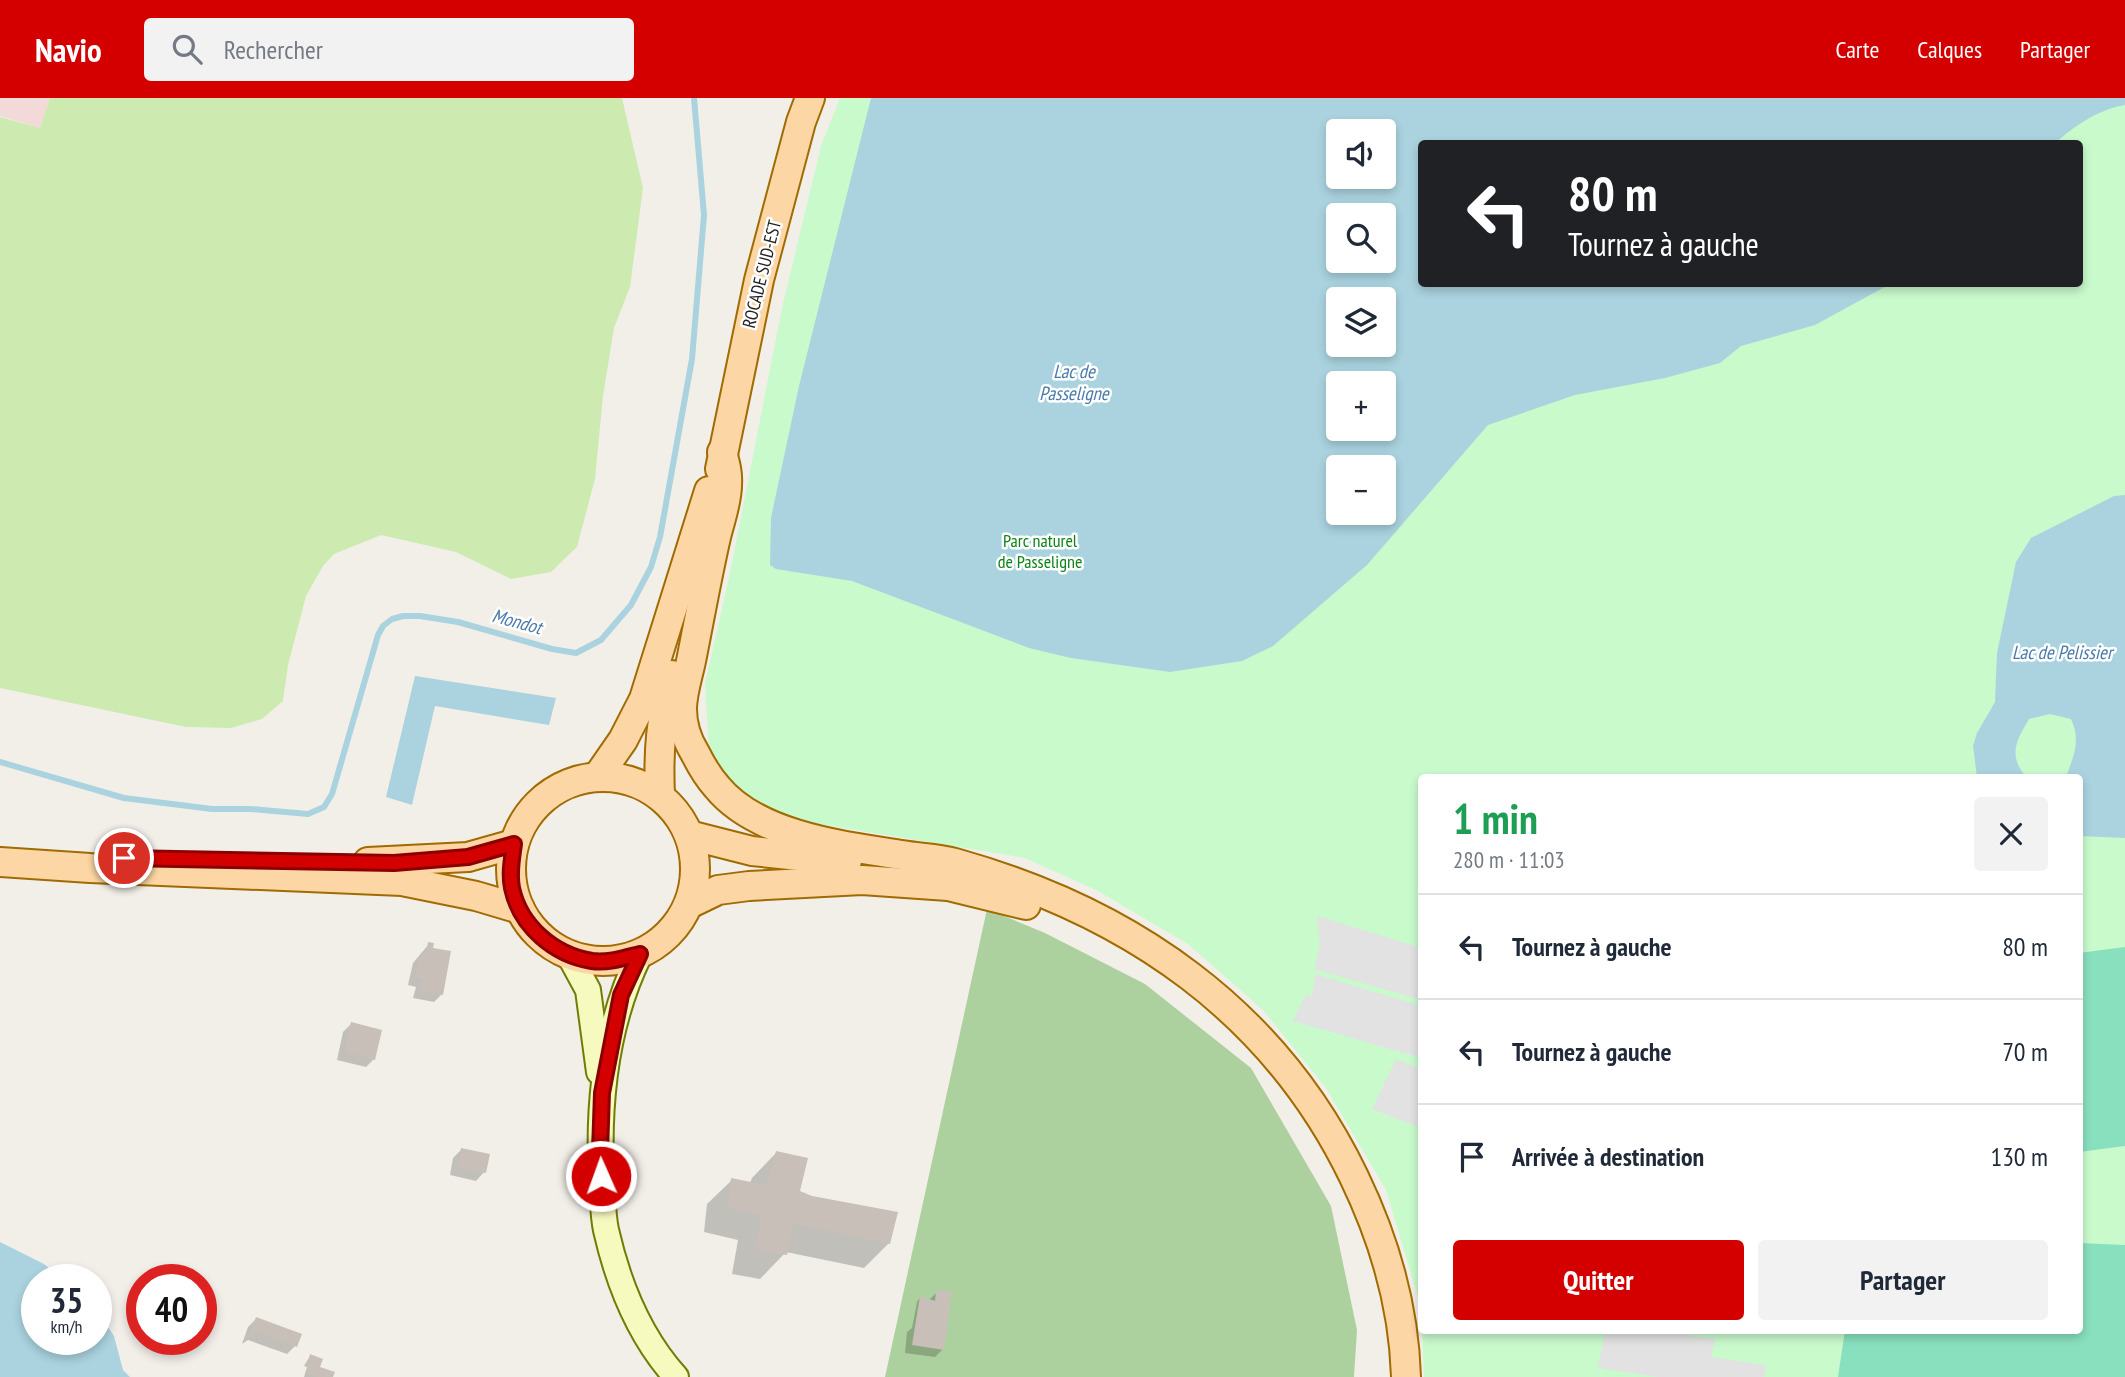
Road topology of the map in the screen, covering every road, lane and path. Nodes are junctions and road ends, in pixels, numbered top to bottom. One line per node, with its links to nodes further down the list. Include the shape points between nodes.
1 (810, 98): 2 (main road, ROCADE SUD-EST, via 759,280)
2 (722, 452): 3 (main road, ROCADE SUD-EST, via 644,699); 4 (main road, ROCADE SUD-EST, via 662,719); 9 (main road, via 728,489 682,708 685,735 718,789 774,828 846,846 953,862)
3 (598, 776): 4 (main road, via 631,780); 6 (main road, via 570,782 545,797 526,818)
4 (660, 795): 5 (main road, via 678,813)
5 (690, 835): 9 (main road, via 752,851 948,872); 10 (main road, via 695,881)
6 (514, 844): 7 (main road, via 468,857 394,863 145,859); 11 (main road, via 512,888)
7 (0, 849)
8 (0, 862): 11 (main road, via 402,881)
9 (1036, 891): 17 (main road, via 1101,918 1154,950 1243,1019 1278,1056 1336,1140 1367,1203 1401,1325)
10 (689, 904): 12 (main road, via 677,925); 16 (main road, via 718,890 749,886 862,880 948,886 1022,903 1082,928 1171,980 1262,1055 1318,1131 1368,1233 1388,1309)
11 (520, 909): 13 (main road, via 532,929)
12 (640, 954): 13 (main road, via 593,961); 14 (street, via 621,995)
13 (569, 955): 14 (street, via 587,990)
14 (602, 1093): 15 (street, via 605,1227 618,1275 650,1346)
15 (676, 1377)
16 (1395, 1377)
17 (1406, 1377)

